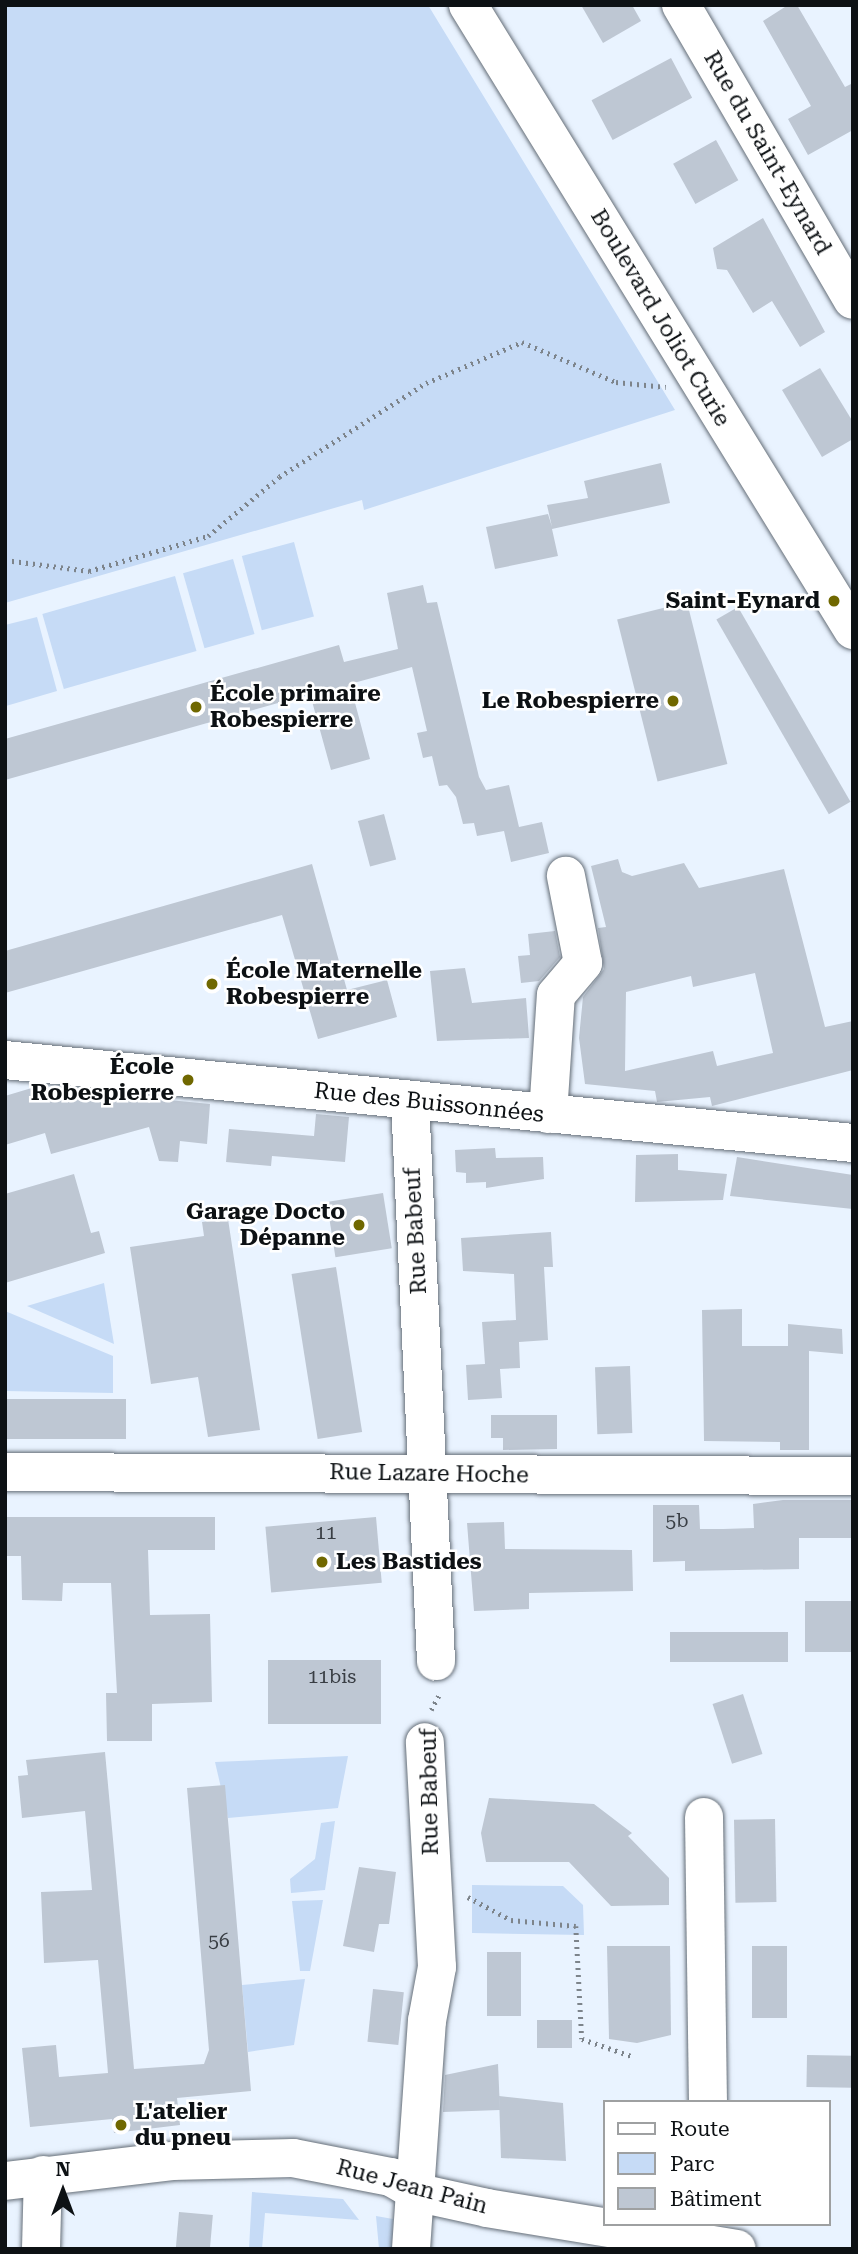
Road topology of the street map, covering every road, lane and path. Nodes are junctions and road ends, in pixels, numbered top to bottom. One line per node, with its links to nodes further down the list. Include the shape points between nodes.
1 (468, 5): 6 (street, Boulevard Joliot Curie)
2 (681, 5): 3 (street, Rue du Saint-Eynard)
3 (853, 300)
4 (670, 387): 5 (path, via 616,382 523,342 426,383 301,462 208,536 89,571)
5 (5, 560)
6 (853, 630)
7 (566, 876): 10 (street, via 583,963 556,995)
8 (5, 1060): 9 (street, Rue des Buissonnées)
9 (410, 1101): 10 (street, Rue des Buissonnées); 13 (street, Rue Babeuf)
10 (548, 1114): 11 (street, Rue des Buissonnées)
11 (853, 1143)
12 (5, 1472): 13 (street, Rue Lazare Hoche)
13 (428, 1476): 14 (street, Rue Lazare Hoche); 15 (street, Rue Babeuf)
14 (853, 1476)
15 (436, 1661): 16 (path, Rue Babeuf, via 444,1684)
16 (425, 1742): 18 (street, Rue Babeuf)
17 (704, 1817): 20 (street)
18 (433, 1888): 19 (path, via 472,1899 500,1917 576,1926 582,2039); 23 (street, Rue Babeuf, via 437,1967 427,2021)
19 (634, 2057)
20 (708, 2100)
21 (43, 2175): 22 (street, Rue Jean Pain); 23 (street, Rue Jean Pain, via 262,2157 391,2177); 27 (street)
22 (5, 2181)
23 (419, 2193): 24 (street, Rue Jean Pain); 28 (street, Rue Babeuf)
24 (602, 2221)
25 (632, 2226): 26 (street, Rue Jean Pain)
26 (722, 2240)
27 (41, 2249)
28 (411, 2249)

